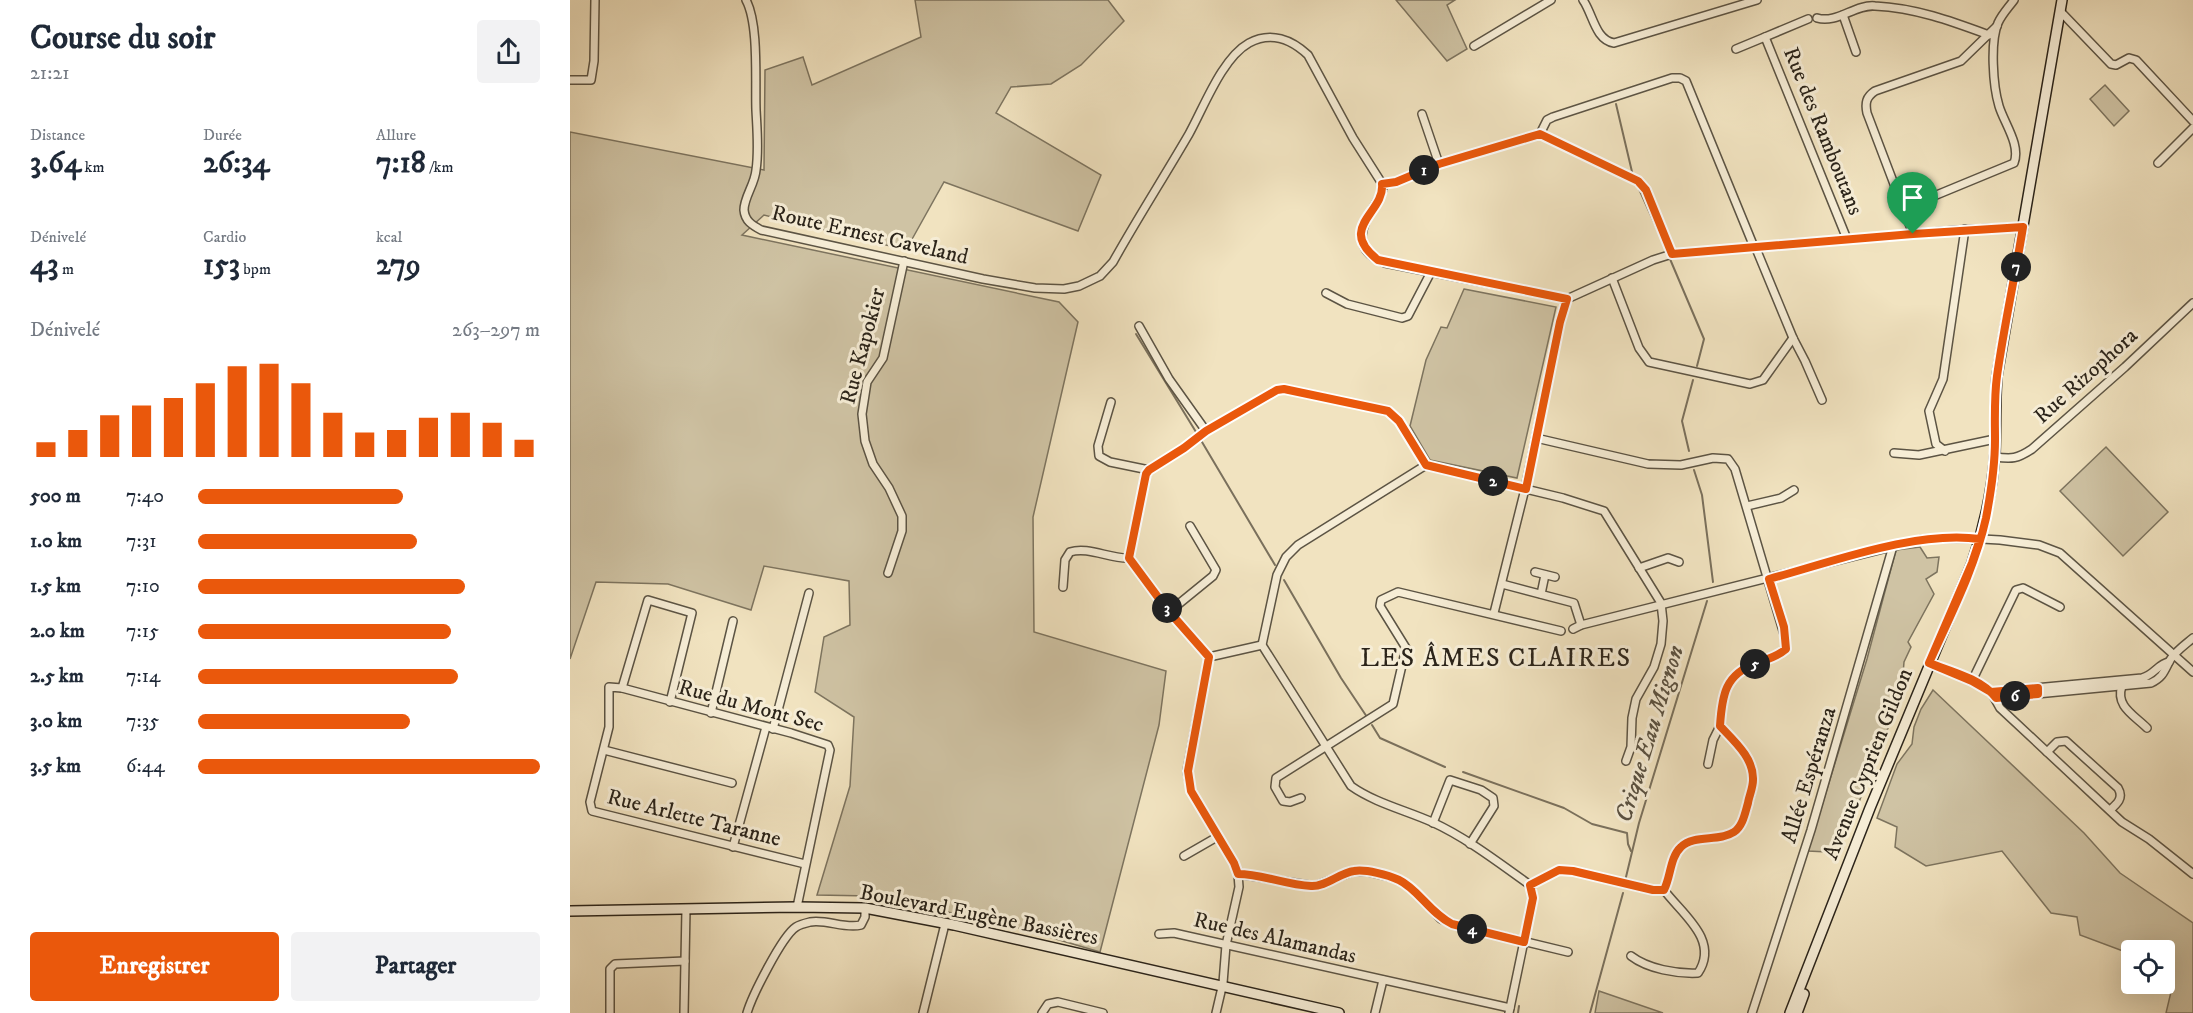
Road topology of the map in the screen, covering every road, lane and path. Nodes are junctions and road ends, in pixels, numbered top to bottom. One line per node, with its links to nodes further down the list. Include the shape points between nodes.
1 (595, 0): 18 (street, via 591,80)
2 (746, 0): 33 (street, Route Ernest Caveland, via 752,19 757,161 744,207 746,218 761,230)
3 (1551, 0): 15 (street)
4 (1583, 0): 5 (street, via 1601,36 1614,43)
5 (1756, 0)
6 (2014, 0): 12 (street)
7 (2061, 0): 8 (street, Avenue Cyprien Gildon)
8 (2060, 11): 20 (street, via 2110,64 2129,58 2136,60); 27 (street, Avenue Cyprien Gildon)
9 (1843, 15): 10 (street, via 1826,21); 13 (street, via 1872,5 1929,13); 17 (street)
10 (1817, 18)
11 (1808, 19): 14 (street, Rue des Ramboutans)
12 (1997, 26): 13 (street); 26 (street, via 1993,76 1999,106 2015,147 2014,163)
13 (1989, 35): 26 (street, via 1961,61 1869,95 1867,113)
14 (1766, 37): 16 (street, Rue des Ramboutans); 30 (street, Rue des Ramboutans)
15 (1473, 46)
16 (1736, 49)
17 (1856, 52)
18 (570, 80)
19 (1422, 114): 24 (street)
20 (2193, 121)
21 (2193, 128): 23 (street)
22 (1540, 134): 24 (street); 31 (street, via 1553,117 1672,78 1682,79); 32 (street, via 1638,181 1646,190)
23 (2158, 163)
24 (1439, 164): 25 (street)
25 (1382, 184): 33 (street, Route Ernest Caveland, via 1308,55 1286,39 1267,38 1239,50 1226,66 1113,262 1100,276 1064,289 1035,288); 34 (street, via 1381,195 1363,223 1364,244 1378,260)
26 (1905, 208): 29 (street)
27 (2023, 227): 28 (street); 45 (street, Avenue Cyprien Gildon, via 1997,376)
28 (1965, 229): 29 (street); 46 (street, via 1943,379 1929,411 1936,444)
29 (1913, 234): 30 (street)
30 (1847, 239): 31 (street)
31 (1754, 247): 32 (street); 40 (street)
32 (1672, 254): 35 (street)
33 (904, 261): 61 (street, Rue Kapokier, via 883,358 867,382 862,414 873,464 902,516 902,531)
34 (1431, 272): 36 (street, via 1408,316 1402,318 1347,304); 37 (street)
35 (1612, 278): 37 (street); 40 (street, via 1639,348 1649,362 1750,384 1763,380)
36 (1326, 293)
37 (1567, 299): 44 (street)
38 (2193, 303): 48 (street, Rue Rizophora, via 2032,448 2012,459)
39 (1139, 326): 43 (street, via 1169,379)
40 (1793, 338): 41 (street)
41 (1822, 400)
42 (1111, 402): 50 (street, via 1098,446 1099,456)
43 (1206, 431): 49 (street, via 1284,389 1388,411 1399,421); 50 (street)
44 (1536, 438): 51 (street); 53 (street, via 1648,464 1681,465 1728,459)
45 (1995, 439): 46 (street); 48 (street, Avenue Cyprien Gildon)
46 (1945, 451): 47 (street)
47 (1894, 453)
48 (1995, 457): 55 (street, Avenue Cyprien Gildon)
49 (1426, 465): 51 (street); 78 (street, via 1298,545 1286,557 1277,575)
50 (1149, 470): 57 (street)
51 (1526, 489): 59 (street, via 1604,511); 65 (street)
52 (1794, 490): 53 (street, via 1781,498)
53 (1747, 506): 64 (street)
54 (1190, 526): 71 (street, via 1216,570)
55 (1980, 539): 56 (street, via 1923,539); 79 (street, via 2039,545 2060,553); 82 (street, Avenue Cyprien Gildon)
56 (1893, 546): 64 (street); 138 (street, Allée Espéranza, via 1811,830)
57 (1129, 558): 66 (street, via 1070,552 1065,560); 71 (street)
58 (1679, 562): 59 (street, via 1668,558)
59 (1640, 568): 69 (street)
60 (1535, 572): 62 (street)
61 (888, 573)
62 (1545, 575): 63 (street); 68 (street)
63 (1555, 577)
64 (1769, 579): 69 (street); 92 (street, via 1784,627 1786,649 1778,656 1742,669 1730,679)
65 (1502, 584): 68 (street); 72 (street)
66 (1063, 587)
67 (809, 593): 93 (street)
68 (1541, 594): 74 (street, via 1574,603)
69 (1661, 603): 74 (street); 98 (street, via 1661,644 1636,699)
70 (2060, 607): 84 (street, via 2023,588 2016,590)
71 (1170, 611): 80 (street)
72 (1494, 614): 76 (street); 95 (street, via 1398,591 1382,600 1380,606 1406,648 1393,704)
73 (733, 621): 91 (street)
74 (1581, 625): 75 (street)
75 (1573, 629)
76 (1562, 631)
77 (2193, 638): 79 (street)
78 (1262, 645): 80 (street); 95 (street)
79 (2175, 655): 81 (street); 83 (street)
80 (1209, 657): 104 (street, via 1188,771 1191,791)
81 (2169, 662): 85 (street, via 2156,681); 88 (street, via 2147,677)
82 (1929, 663): 84 (street); 120 (street, Avenue Cyprien Gildon)
83 (2193, 672)
84 (1972, 681): 89 (street)
85 (2122, 686): 88 (street); 94 (street, via 2121,703)
86 (609, 687): 87 (street, Rue du Mont Sec); 96 (street, Rue Arlette Taranne, via 609,727)
87 (622, 688): 90 (street, Rue du Mont Sec); 90 (street, via 648,600 692,613)
88 (2038, 691): 89 (street)
89 (1994, 695): 97 (street, via 2000,708)
90 (670, 702): 91 (street, Rue du Mont Sec)
91 (711, 713): 93 (street, Rue du Mont Sec)
92 (1720, 726): 99 (street); 112 (street, via 1751,765 1753,780 1746,813 1734,832 1682,845 1674,855)
93 (769, 728): 106 (street); 108 (street, Rue du Mont Sec, via 828,745 830,750)
94 (2147, 728)
95 (1326, 747): 101 (street, via 1276,778 1275,787 1283,801); 103 (street, via 1351,786 1362,794)
96 (604, 750): 100 (street); 106 (street, Rue Arlette Taranne, via 590,802 592,811)
97 (2047, 752): 102 (street); 102 (street, via 2057,742 2066,741 2118,788 2121,796)
98 (1626, 761)
99 (1708, 764)
100 (732, 783)
101 (1301, 798)
102 (2110, 810): 110 (street)
103 (1433, 823): 105 (street); 105 (street, via 1450,780 1481,790 1493,798 1494,806)
104 (1217, 837): 107 (street); 109 (street)
105 (1470, 844): 111 (street)
106 (733, 847): 108 (street, Rue Arlette Taranne)
107 (1184, 856)
108 (805, 864): 113 (street, Rue du Mont Sec)
109 (1238, 874): 119 (street, via 1315,886 1354,871 1398,879 1441,919); 121 (street, via 1239,887)
110 (2193, 874)
111 (1530, 885): 112 (street, via 1559,870); 119 (street, via 1533,898)
112 (1664, 890): 123 (street, via 1704,940 1702,966 1698,973 1685,974 1641,963)
113 (797, 907): 114 (street, Boulevard Eugène Bassières); 115 (street, Boulevard Eugène Bassières)
114 (865, 908): 117 (street, Boulevard Eugène Bassières); 131 (street, via 861,925 855,927 826,921 796,927 772,960)
115 (686, 909): 116 (street, Boulevard Eugène Bassières); 124 (street)
116 (570, 911)
117 (945, 924): 126 (street, Boulevard Eugène Bassières); 132 (street)
118 (1159, 934): 121 (street, Rue des Alamandas, via 1174,933)
119 (1524, 942): 122 (street); 128 (street)
120 (1819, 943): 139 (street, Avenue Cyprien Gildon); 140 (street, Avenue Cyprien Gildon)
121 (1226, 945): 125 (street, Rue des Alamandas); 126 (street)
122 (1568, 952)
123 (1631, 956)
124 (685, 961): 129 (street, via 615,964 610,969); 130 (street)
125 (1383, 980): 128 (street, Rue des Alamandas); 137 (street, Rue des Alamandas)
126 (1222, 987): 127 (street, Boulevard Eugène Bassières); 135 (street)
127 (1318, 1011): 136 (street, Boulevard Eugène Bassières)
128 (1509, 1011)
129 (610, 1013)
130 (684, 1013)
131 (747, 1013)
132 (923, 1013)
133 (1042, 1013): 134 (street, via 1048,1004 1059,1002)
134 (1103, 1013)
135 (1216, 1013)
136 (1338, 1013)
137 (1375, 1013)
138 (1752, 1013)
139 (1790, 1013)
140 (1797, 1013)

